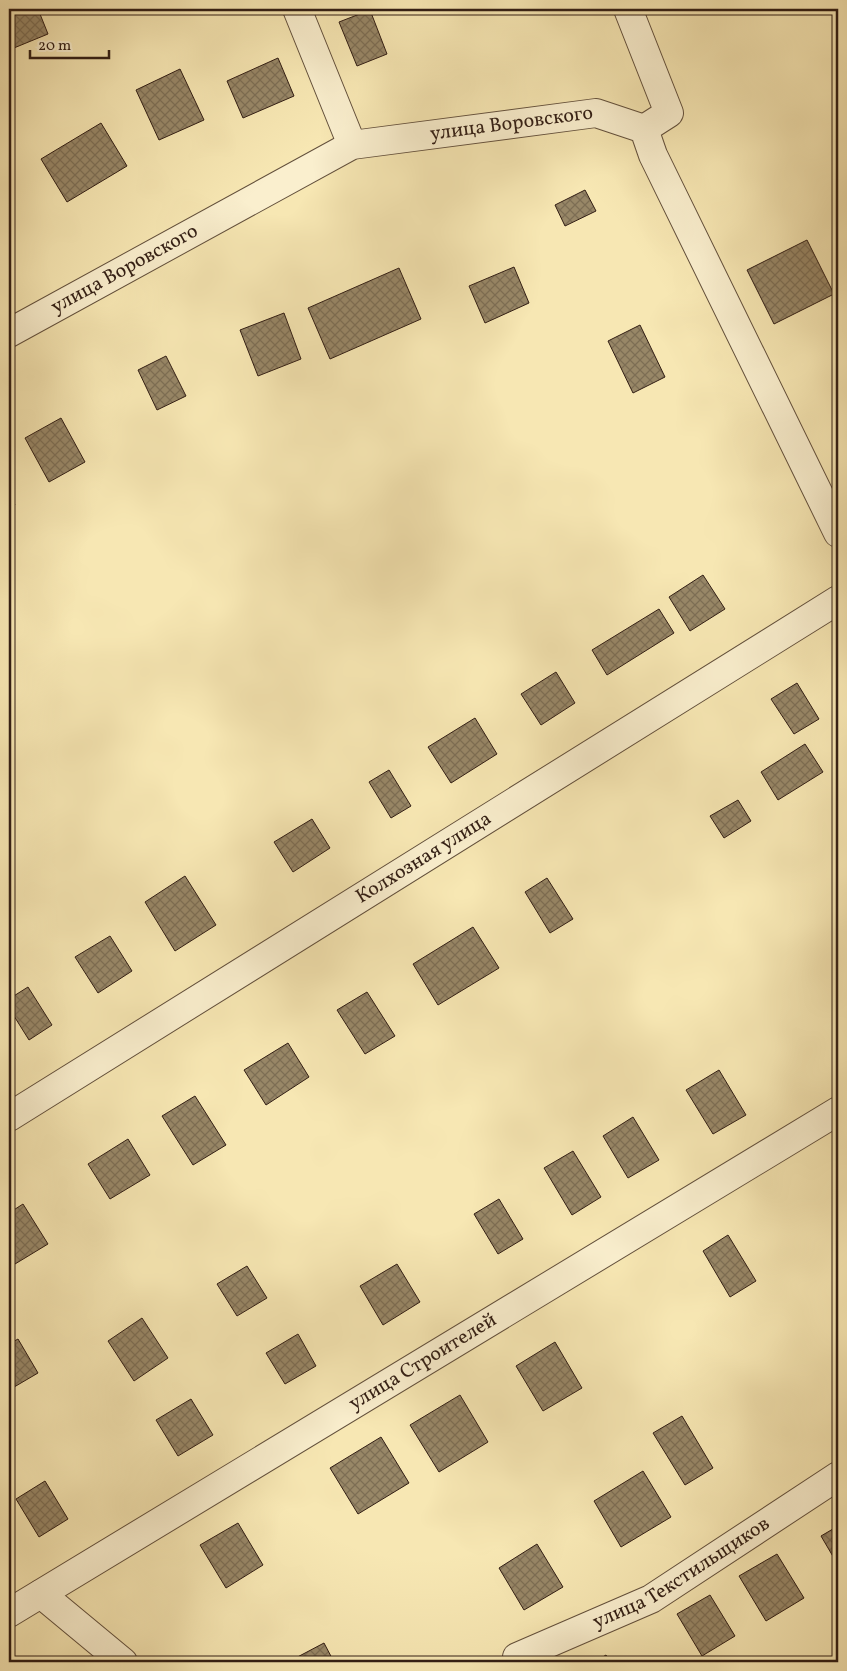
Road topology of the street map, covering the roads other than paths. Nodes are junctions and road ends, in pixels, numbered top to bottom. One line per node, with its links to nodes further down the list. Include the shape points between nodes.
1 (297, 9): 4 (street)
2 (628, 9): 3 (street, via 669,113)
3 (644, 129): 4 (street, улица Воровского, via 596,112); 6 (street, via 653,155)
4 (352, 145): 5 (street, улица Воровского)
5 (9, 333)
6 (838, 533)
7 (838, 600): 9 (street, Колхозная улица)
8 (838, 1112): 11 (street, улица Строителей)
9 (9, 1117)
10 (838, 1476): 13 (street, улица Текстильщиков, via 651,1599)
11 (41, 1594): 12 (street, улица Строителей); 14 (street)
12 (9, 1613)
13 (517, 1657)
14 (123, 1662)

